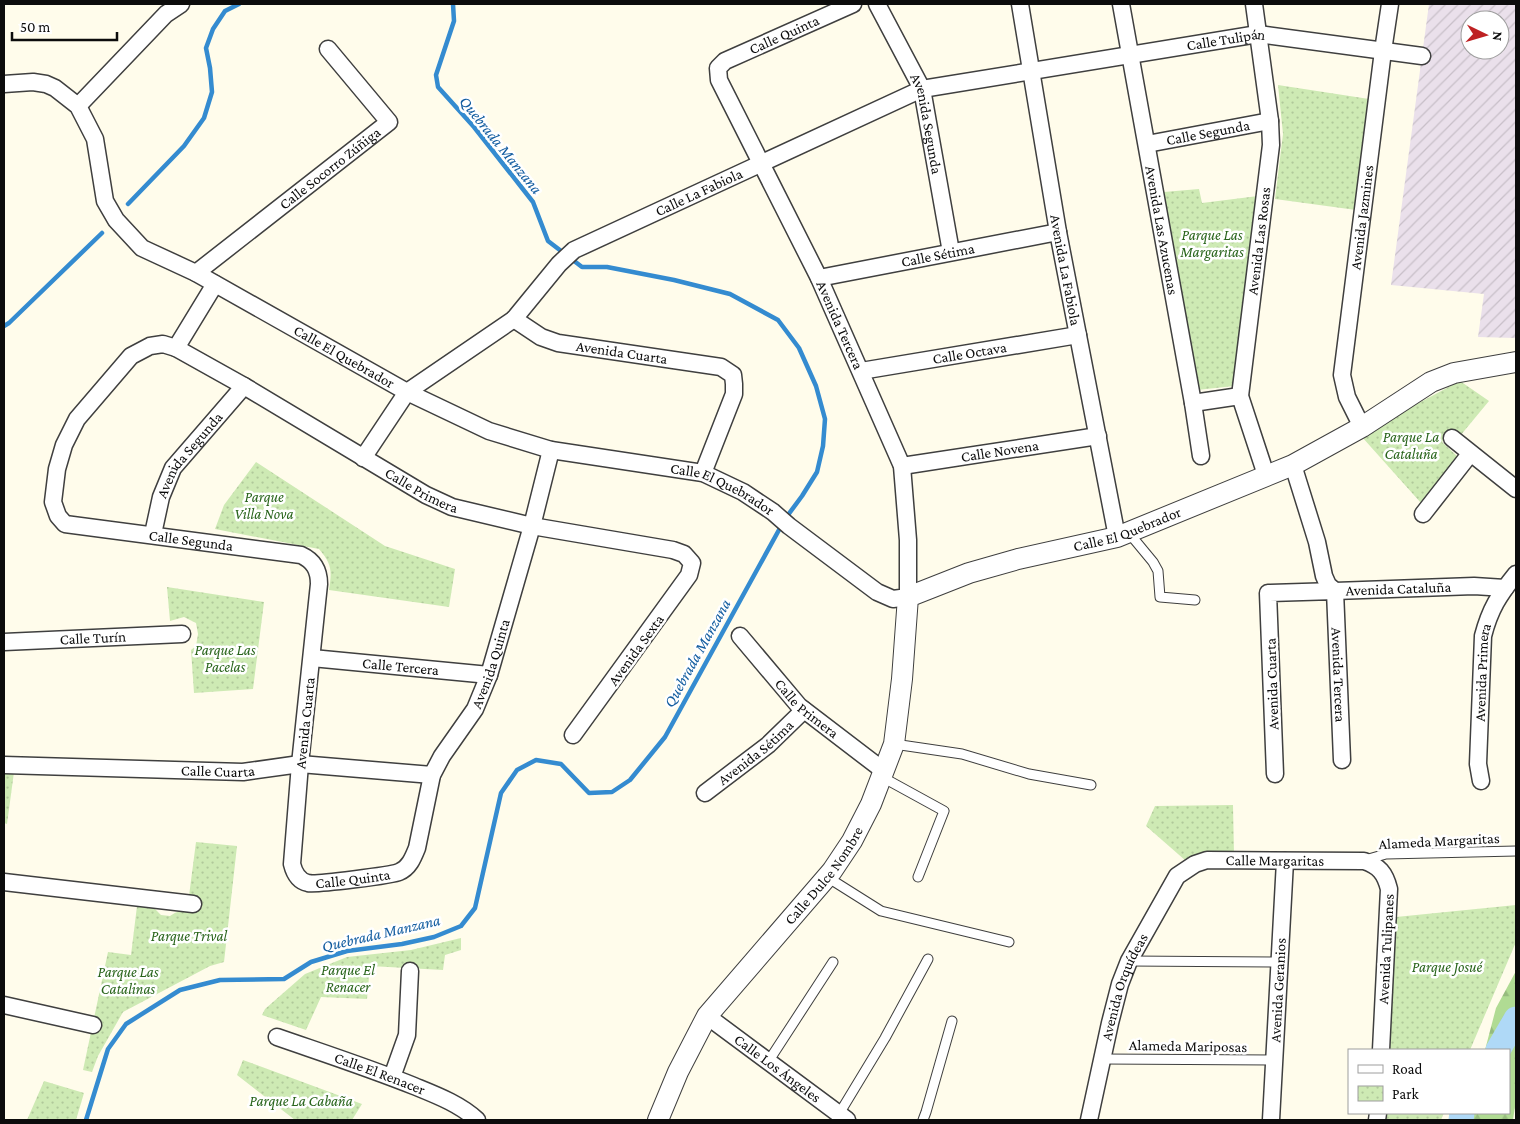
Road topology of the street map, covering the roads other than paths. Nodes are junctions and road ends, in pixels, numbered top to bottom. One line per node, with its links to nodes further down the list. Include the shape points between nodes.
1 (181, 4): 17 (street, via 166,14)
2 (853, 4): 13 (street, Calle Quinta, via 725,61)
3 (877, 4): 16 (street, Avenida Segunda)
4 (1020, 4): 14 (street, Avenida La Fabiola)
5 (1121, 4): 11 (street, Avenida Las Azucenas)
6 (1254, 4): 8 (street, Avenida Las Rosas)
7 (1390, 4): 10 (street, Avenida Jazmines)
8 (1258, 34): 10 (street, Calle Tulipán); 11 (street, Calle Tulipán); 18 (street, Avenida Las Rosas)
9 (328, 49): 23 (street, Calle Socorro Zúñiga, via 389,122)
10 (1383, 50): 12 (street, Calle Tulipán); 35 (street, Avenida Jazmines, via 1342,375 1347,397)
11 (1131, 54): 14 (street, Calle Tulipán); 19 (street, Avenida Las Azucenas)
12 (1422, 56)
13 (718, 68): 20 (street, Avenida Tercera, via 718,80)
14 (1032, 71): 16 (street, Calle La Fabiola); 21 (street, Avenida La Fabiola)
15 (4, 84): 17 (street, Calle El Quebrador, via 46,84)
16 (922, 89): 20 (street, Calle La Fabiola); 22 (street, Avenida Segunda)
17 (78, 106): 23 (street, Calle El Quebrador, via 94,139 105,201 116,220 142,248)
18 (1270, 122): 19 (street, Calle Segunda); 33 (street, Avenida Las Rosas, via 1271,145)
19 (1147, 144): 34 (street, Avenida Las Azucenas)
20 (762, 164): 24 (street, Avenida Tercera); 26 (street, Calle La Fabiola, via 574,250)
21 (1058, 232): 22 (street, Calle Sétima); 27 (street, Avenida La Fabiola)
22 (951, 252): 24 (street, Calle Sétima)
23 (196, 273): 25 (street, Calle El Quebrador)
24 (819, 278): 30 (street, Avenida Tercera)
25 (214, 284): 28 (street); 32 (street, Calle El Quebrador)
26 (514, 319): 32 (street, Calle La Fabiola); 44 (street, Avenida Cuarta, via 541,337 558,343 721,367 733,375 734,394)
27 (1078, 335): 30 (street, Calle Octava); 36 (street, Avenida La Fabiola)
28 (176, 348): 31 (street, Calle Primera); 49 (street, Calle Segunda, via 163,344 150,346 131,356 77,419 57,469 53,502 65,524)
29 (1516, 362): 35 (street, Calle El Quebrador, via 1454,373 1431,382)
30 (861, 371): 43 (street, Avenida Tercera)
31 (244, 386): 41 (street, Calle Primera); 49 (street, Avenida Segunda, via 173,468)
32 (407, 392): 38 (street, Calle El Quebrador, via 489,431); 41 (street)
33 (1240, 396): 34 (street); 45 (street, Avenida Las Rosas)
34 (1193, 403): 40 (street, Avenida Las Azucenas)
35 (1362, 427): 42 (street, Calle El Quebrador)
36 (1098, 436): 43 (street, Calle Novena); 50 (street, Avenida La Fabiola)
37 (1452, 438): 39 (street)
38 (551, 450): 44 (street, Calle El Quebrador); 48 (street, Avenida Quinta)
39 (1470, 454): 46 (street); 47 (street)
40 (1201, 456)
41 (363, 458): 48 (street, Calle Primera, via 426,496 452,507)
42 (1293, 465): 45 (street, Calle El Quebrador); 55 (street, Avenida Cataluña, via 1324,576)
43 (902, 466): 56 (street, Avenida Tercera, via 908,540)
44 (703, 474): 56 (street, Calle El Quebrador, via 743,492 773,512 877,592 893,599)
45 (1266, 476): 50 (street, Calle El Quebrador)
46 (1516, 489)
47 (1422, 514)
48 (532, 526): 51 (street, Calle Primera, via 674,550 684,554); 62 (street, Avenida Quinta)
49 (153, 534): 52 (street, Calle Segunda, via 301,555)
50 (1122, 534): 56 (street, Calle El Quebrador, via 969,573); 57 (lane, via 1153,562 1158,571 1160,597)
51 (692, 563): 64 (street, Avenida Sexta, via 680,590)
52 (315, 565): 61 (street, Avenida Cuarta, via 319,579)
53 (1516, 574): 54 (street, Avenida Primera)
54 (1505, 588): 55 (street, Avenida Cataluña); 72 (street, Avenida Primera, via 1488,615 1483,636)
55 (1335, 590): 66 (street, Avenida Tercera); 70 (street, Avenida Cuarta, via 1268,593)
56 (908, 597): 65 (street, Calle Dulce Nombre)
57 (1195, 600)
58 (182, 634): 60 (street, Calle Turín)
59 (740, 636): 63 (street, Calle Primera)
60 (4, 642)
61 (312, 658): 62 (street, Calle Tercera); 68 (street, Avenida Cuarta)
62 (489, 676): 71 (street, Avenida Quinta, via 475,709)
63 (804, 710): 69 (street, Calle Primera); 74 (street, Avenida Sétima, via 768,745)
64 (573, 735)
65 (894, 744): 69 (street, Calle Dulce Nombre); 73 (lane, via 962,754 1029,774)
66 (1342, 760)
67 (4, 764): 68 (street, Calle Cuarta, via 243,772)
68 (300, 764): 71 (street, Calle Cuarta); 82 (street, Avenida Cuarta, via 292,864)
69 (883, 774): 80 (street, Calle Dulce Nombre, via 852,841); 81 (lane, via 944,811)
70 (1275, 774)
71 (432, 775): 78 (street, Avenida Quinta, via 417,848)
72 (1480, 781)
73 (1092, 785)
74 (705, 793)
75 (1516, 851): 76 (lane, Alameda Margaritas, via 1386,854)
76 (1364, 860): 77 (street, Calle Margaritas); 96 (street, Avenida Tulipanes, via 1381,870 1389,888)
77 (1285, 861): 79 (street, Calle Margaritas, via 1206,860); 89 (street, Avenida Geranios)
78 (406, 867): 82 (street, Calle Quinta, via 398,873 321,883 307,883)
79 (1187, 868): 87 (street, Avenida Orquídeas, via 1177,876)
80 (826, 877): 85 (lane, via 881,910); 92 (street, Calle Dulce Nombre)
81 (918, 877)
82 (299, 879)
83 (4, 882): 84 (street)
84 (193, 904)
85 (1009, 942)
86 (928, 960): 101 (lane)
87 (1129, 961): 89 (lane); 97 (street, Avenida Orquídeas, via 1120,984)
88 (833, 962): 99 (lane)
89 (1280, 962): 98 (street, Avenida Geranios)
90 (410, 971): 100 (street, via 407,1035)
91 (4, 1005): 94 (street)
92 (706, 1016): 99 (street, Calle Los Ángeles); 103 (street, Calle Dulce Nombre)
93 (952, 1021): 104 (lane)
94 (93, 1025)
95 (277, 1037): 100 (street, Calle El Renacer)
96 (1381, 1049)
97 (1102, 1059): 98 (lane, Alameda Mariposas); 105 (street, Avenida Orquídeas)
98 (1274, 1060): 106 (street, Avenida Geranios)
99 (768, 1062): 101 (street, Calle Los Ángeles)
100 (392, 1077): 102 (street, Calle El Renacer, via 438,1096 469,1112)
101 (843, 1117)
102 (477, 1120)
103 (658, 1120)
104 (922, 1120)
105 (1089, 1120)
106 (1271, 1120)

